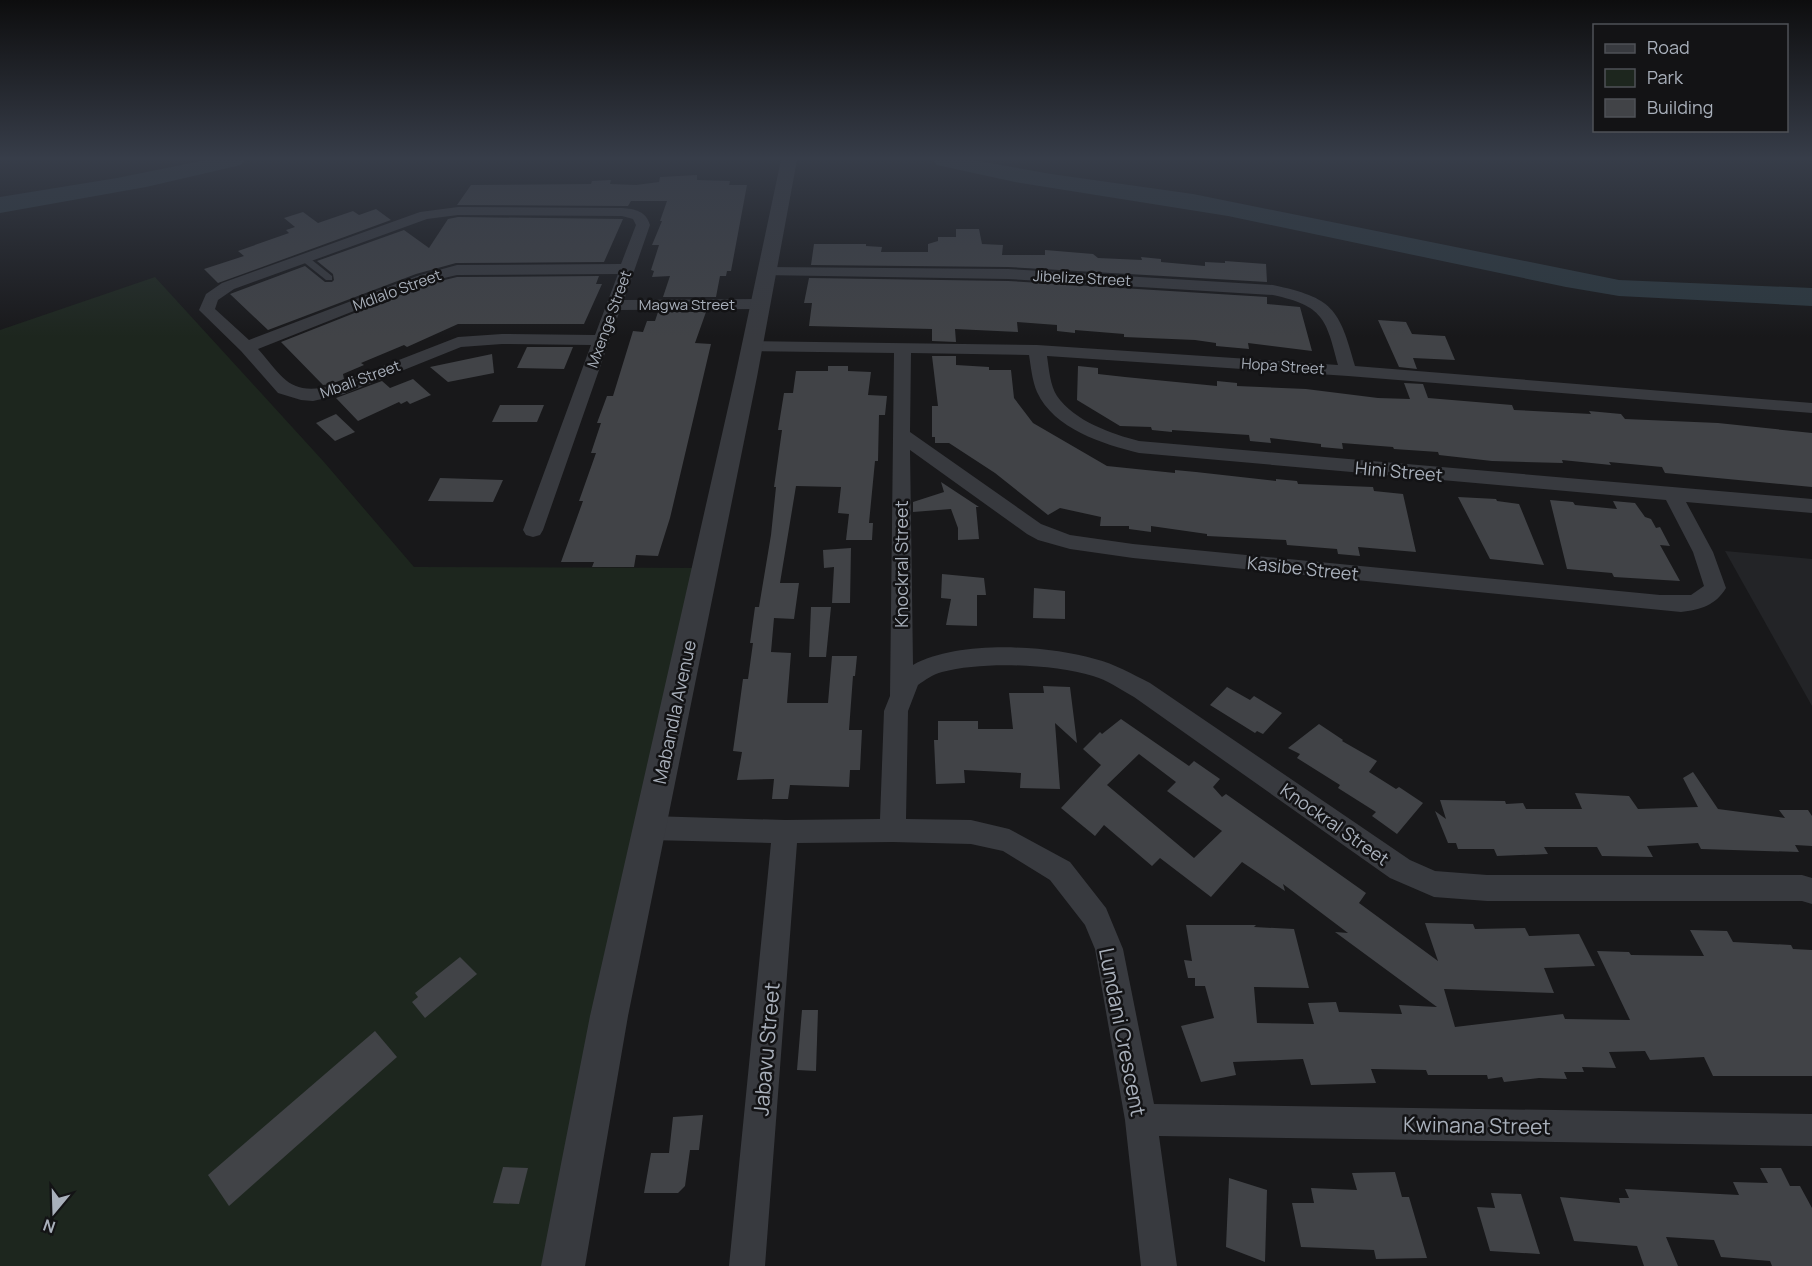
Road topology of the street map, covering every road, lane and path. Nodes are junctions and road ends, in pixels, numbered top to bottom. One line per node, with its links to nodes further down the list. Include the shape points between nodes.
1 (410, 219): 4 (street, Mxenge Street)
2 (642, 219): 5 (street, Mxenge Street)
3 (777, 219): 6 (street, Mabandla Avenue)
4 (304, 258): 7 (street, Mxenge Street); 8 (lane)
5 (627, 269): 9 (street, Mxenge Street); 13 (street, Mdlalo Street, via 457,270 422,279)
6 (767, 272): 10 (street, Mabandla Avenue); 16 (street, Jibelize Street, via 1008,274 1274,290 1306,297 1327,311)
7 (249, 278): 13 (street, Mbali Street, via 218,291 207,306)
8 (328, 278)
9 (614, 304): 10 (street, Magwa Street); 11 (street, Mxenge Street)
10 (761, 304): 12 (street, Mabandla Avenue)
11 (601, 340): 13 (street, Mbali Street, via 458,342 338,390 313,396 284,389); 21 (street, Mxenge Street)
12 (752, 346): 14 (street, Hopa Street); 23 (street, Mabandla Avenue)
13 (247, 347)
14 (903, 347): 15 (street, Hopa Street); 18 (street)
15 (1036, 350): 16 (street, Hopa Street); 19 (street, Hini Street, via 1050,400 1100,435 1139,447)
16 (1348, 371): 17 (street, Hopa Street)
17 (1812, 408)
18 (901, 434): 19 (street, Kasibe Street, via 1034,529 1068,542 1640,601 1702,601 1715,588 1709,564); 22 (street, Knockral Street)
19 (1673, 495): 20 (street, Hini Street)
20 (1812, 506)
21 (533, 530)
22 (901, 694): 24 (street, Knockral Street, via 896,711); 26 (street, Knockral Street, via 908,679 939,663 1046,660 1096,668 1142,690 1400,868 1434,884 1539,890)
23 (650, 828): 25 (street, Lundani Crescent); 29 (street, Mabandla Avenue, via 609,1016)
24 (894, 830): 25 (street, Lundani Crescent); 27 (street, Lundani Crescent, via 971,832 1009,841 1060,871 1096,917 1109,949)
25 (785, 832): 30 (street, Jabavu Street)
26 (1812, 891)
27 (1141, 1120): 28 (street, Kwinana Street); 31 (street, Lundani Crescent)
28 (1812, 1130)
29 (563, 1266)
30 (747, 1266)
31 (1160, 1266)

